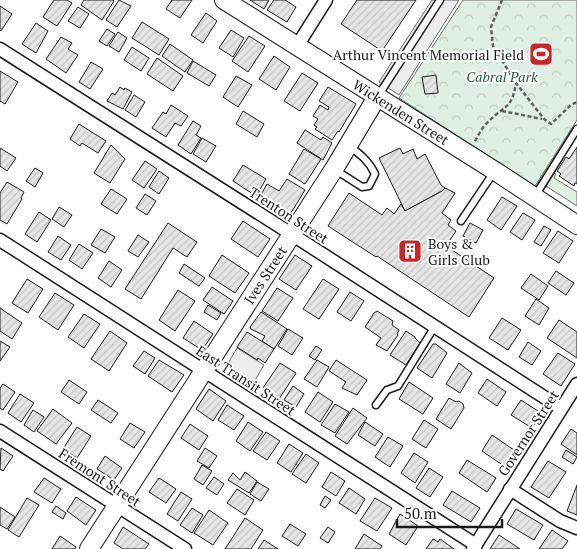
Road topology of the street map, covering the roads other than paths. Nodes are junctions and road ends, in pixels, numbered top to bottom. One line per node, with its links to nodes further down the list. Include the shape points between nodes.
1 (224, 0): 4 (street, Wickenden Street)
2 (326, 0): 4 (street)
3 (440, 0): 6 (lane, Ives Street)
4 (297, 46): 6 (street, Wickenden Street)
5 (0, 49): 14 (street, Trenton Street)
6 (377, 97): 8 (street, Ives Street); 10 (street, Wickenden Street)
7 (577, 129): 11 (lane)
8 (348, 145): 9 (street, Ives Street); 9 (lane, via 372,167 373,180 369,186 362,187)
9 (334, 168): 14 (street, Ives Street)
10 (494, 171): 11 (street, Wickenden Street); 12 (lane)
11 (535, 197): 13 (street, Wickenden Street)
12 (460, 221)
13 (577, 225)
14 (292, 234): 16 (street, Trenton Street); 17 (street, Ives Street)
15 (0, 240): 17 (street, East Transit Street)
16 (435, 326): 19 (lane, via 398,386 387,390); 20 (street, Trenton Street)
17 (203, 370): 23 (street, Ives Street); 25 (street, East Transit Street)
18 (577, 384): 20 (street, Governor Street)
19 (376, 405)
20 (561, 408): 22 (street, Governor Street)
21 (0, 431): 23 (street, Fremont Street)
22 (510, 489): 24 (street); 25 (street, Governor Street)
23 (116, 505): 26 (street, Ives Street); 27 (street, Fremont Street)
24 (577, 528)
25 (474, 547)
26 (89, 549)
27 (185, 549)

